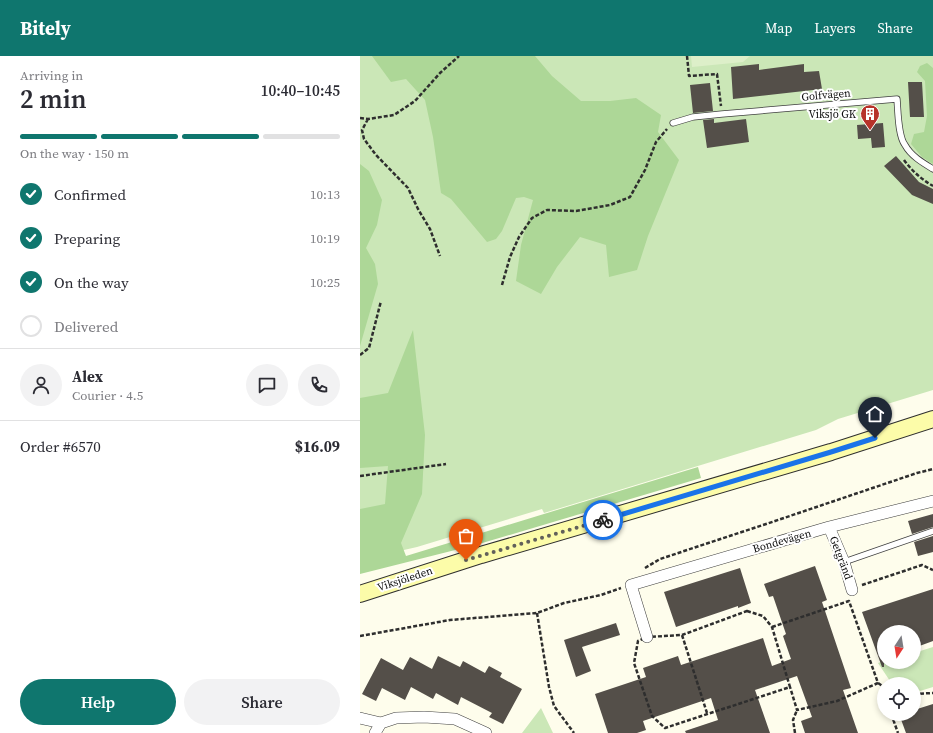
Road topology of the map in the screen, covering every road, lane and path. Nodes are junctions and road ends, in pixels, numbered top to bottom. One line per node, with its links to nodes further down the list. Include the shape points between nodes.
1 (459, 56): 5 (path, via 415,101 394,115)
2 (687, 56): 3 (path, via 689,76 717,74)
3 (722, 114): 6 (lane, Golfvägen, via 693,117); 7 (lane, Golfvägen, via 897,99 904,145 917,159)
4 (360, 118): 5 (path)
5 (368, 120): 8 (path, via 362,130 364,139 408,188 430,229)
6 (673, 123): 9 (path, via 656,142 645,170 630,197 610,205 576,211 547,210 532,218 510,257)
7 (933, 169)
8 (440, 256)
9 (502, 285)
10 (381, 301): 11 (path, via 369,348)
11 (360, 355)
12 (933, 419): 24 (main road, Viksjöleden)
13 (446, 464): 15 (path)
14 (933, 470): 21 (path, via 917,473 660,559 645,568)
15 (360, 476)
16 (933, 501): 17 (street, Bondevägen)
17 (829, 527): 19 (street, Getgränd); 21 (street, Bondevägen)
18 (933, 532): 19 (lane)
19 (844, 562): 23 (street, Getgränd)
20 (933, 570): 23 (path, via 922,565)
21 (642, 582): 22 (street, Bondevägen)
22 (631, 585): 26 (path); 30 (street)
23 (852, 590): 25 (path)
24 (360, 594)
25 (849, 601): 27 (path); 31 (path)
26 (537, 613): 29 (path, via 450,620); 44 (path, via 554,706)
27 (772, 627): 28 (path, via 763,616 747,611); 33 (path)
28 (682, 635): 30 (path); 37 (path)
29 (360, 636)
30 (648, 637): 41 (path, via 638,641 634,663 652,716)
31 (877, 681)
32 (877, 684): 36 (path, via 837,701)
33 (790, 686): 36 (path); 37 (path)
34 (933, 693): 35 (path)
35 (921, 694)
36 (797, 710): 46 (path, via 793,720)
37 (707, 713): 41 (path)
38 (360, 718): 40 (street)
39 (894, 721): 47 (path)
40 (381, 723): 42 (street); 43 (street, via 396,718 455,719)
41 (665, 728): 45 (path)
42 (375, 733)
43 (486, 733)
44 (574, 733)
45 (667, 733)
46 (795, 733)
47 (898, 733)

